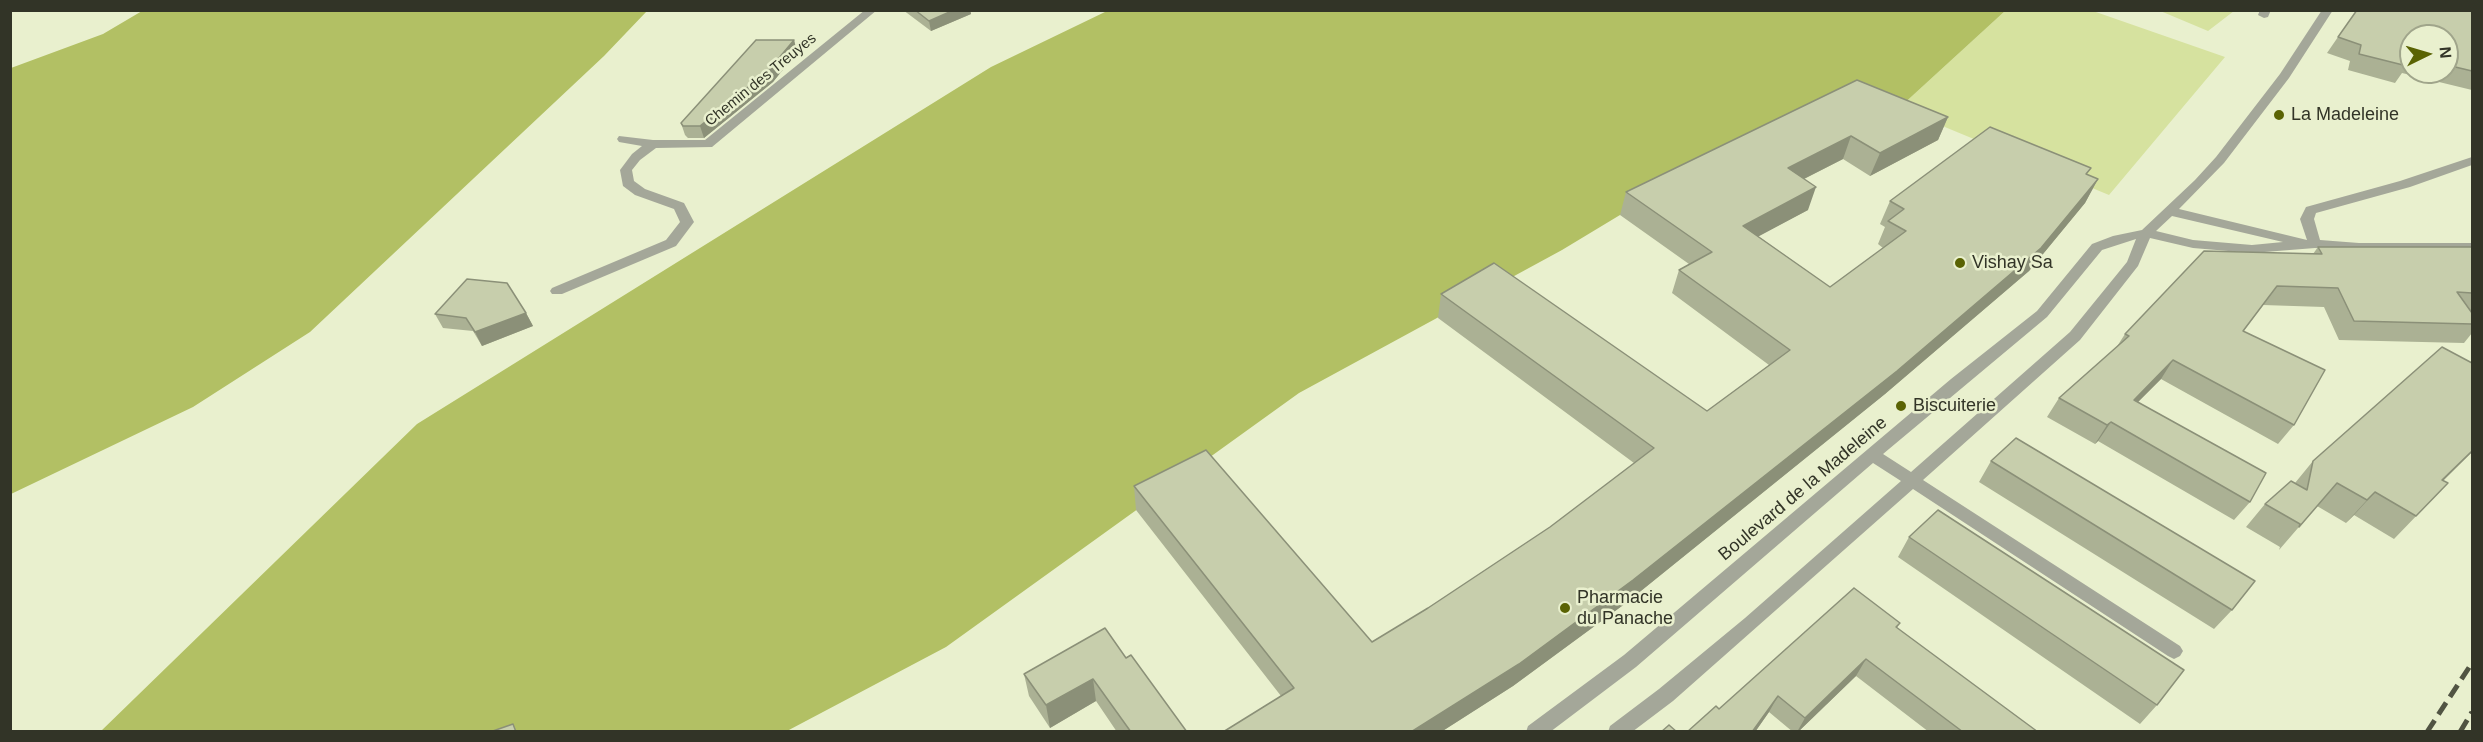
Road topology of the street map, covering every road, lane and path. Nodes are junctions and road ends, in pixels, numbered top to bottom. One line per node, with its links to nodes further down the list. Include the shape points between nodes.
1 (872, 10): 4 (street, Chemin des Treuyes, via 708,144)
2 (2328, 10): 6 (street, via 2285,76 2220,160)
3 (623, 139): 4 (street, Chemin des Treuyes)
4 (653, 144): 10 (street, via 626,170 628,183 640,192 679,206 687,222 671,243)
5 (2472, 161): 8 (street, via 2311,210 2307,219)
6 (2168, 211): 7 (street); 8 (street)
7 (2146, 233): 8 (street, via 2222,248); 11 (street, Boulevard de la Madeleine, via 2097,247 2042,314); 12 (street, via 2133,263 2075,336)
8 (2315, 244): 9 (street)
9 (2472, 247)
10 (557, 291)
11 (1874, 455): 12 (street); 14 (street, Boulevard de la Madeleine, via 1630,661)
12 (1912, 480): 13 (street); 15 (street, via 1666,695)
13 (2174, 651)
14 (1535, 732)
15 (1617, 732)

